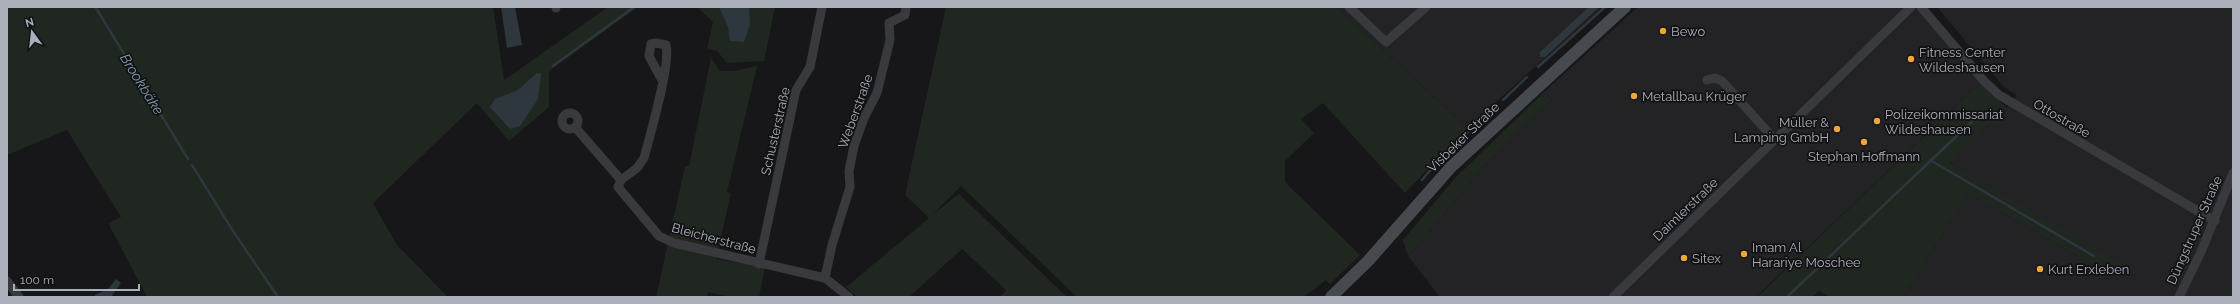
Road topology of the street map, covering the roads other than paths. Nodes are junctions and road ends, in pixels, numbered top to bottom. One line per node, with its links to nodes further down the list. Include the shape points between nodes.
1 (822, 7): 15 (street, Schusterstraße, via 810,67 796,90)
2 (906, 7): 16 (street, Weberstraße, via 905,15 889,23 890,40 877,93 854,146 849,171 850,186)
3 (1349, 7): 4 (street, via 1386,42)
4 (1426, 7)
5 (1624, 7): 20 (main road, Visbeker Straße, via 1456,162 1368,261)
6 (1911, 7): 11 (street, Daimlerstraße)
7 (1922, 7): 14 (street, Ottostraße, via 1984,81 1999,95)
8 (662, 80): 13 (street, via 644,158 637,168)
9 (1707, 80): 11 (street, via 1714,78 1722,81)
10 (575, 127): 13 (street, Bleicherstraße)
11 (1774, 139): 21 (street, Daimlerstraße)
12 (2233, 173): 14 (street, Düngstruper Straße)
13 (621, 180): 15 (street, Bleicherstraße, via 618,187 659,236 674,243)
14 (2215, 221): 22 (street, Düngstruper Straße)
15 (759, 264): 16 (street, Bleicherstraße)
16 (825, 278): 19 (street, Bleicherstraße)
17 (7, 281): 18 (street)
18 (19, 297)
19 (848, 297)
20 (1331, 297)
21 (1613, 297)
22 (2179, 297)

